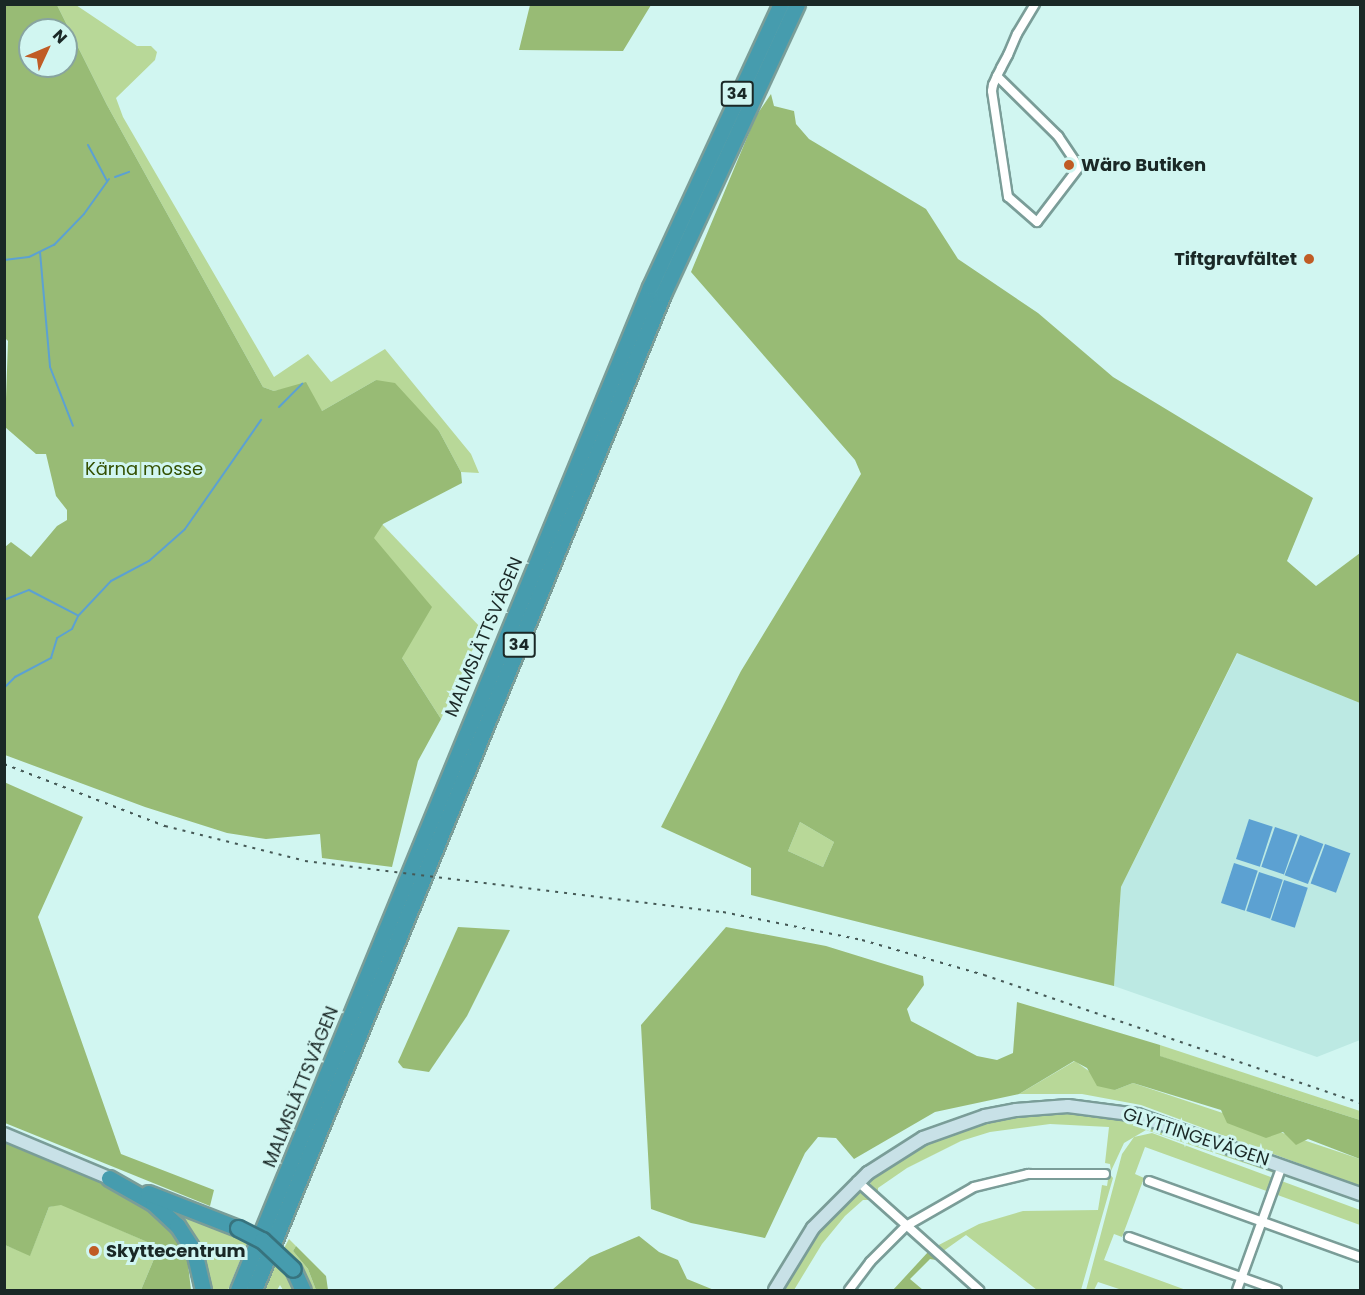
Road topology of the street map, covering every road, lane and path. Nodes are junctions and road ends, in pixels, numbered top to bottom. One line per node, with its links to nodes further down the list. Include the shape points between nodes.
1 (781, 4): 18 (highway, MALMSLÄTTSVÄGEN / 34, via 695,184 647,296)
2 (797, 4): 19 (highway, MALMSLÄTTSVÄGEN / 34, via 663,294)
3 (1035, 4): 4 (street)
4 (997, 76): 4 (street, via 992,91 1003,180 1008,197 1038,222 1079,167 1058,136)
5 (4, 1134): 8 (street)
6 (1282, 1166): 9 (street, GLYTTINGEVÄGEN, via 1137,1115 1090,1107 1047,1106 985,1116 943,1130 904,1149); 11 (street, GLYTTINGEVÄGEN); 12 (street)
7 (1105, 1174): 13 (street, via 1050,1172 1005,1178 951,1197)
8 (109, 1178): 17 (highway, via 153,1203 177,1225 194,1251); 20 (highway, bridge, via 262,1240 293,1269)
9 (857, 1181): 13 (street); 21 (street, GLYTTINGEVÄGEN, via 813,1228)
10 (1149, 1181): 12 (street)
11 (1360, 1194)
12 (1262, 1221): 15 (street); 16 (street)
13 (906, 1226): 22 (street); 23 (street)
14 (1129, 1237): 16 (street)
15 (1360, 1257)
16 (1241, 1278): 24 (street); 25 (street)
17 (203, 1290)
18 (238, 1290)
19 (254, 1290)
20 (303, 1290)
21 (775, 1290)
22 (849, 1290)
23 (979, 1290)
24 (1237, 1290)
25 (1276, 1290)

